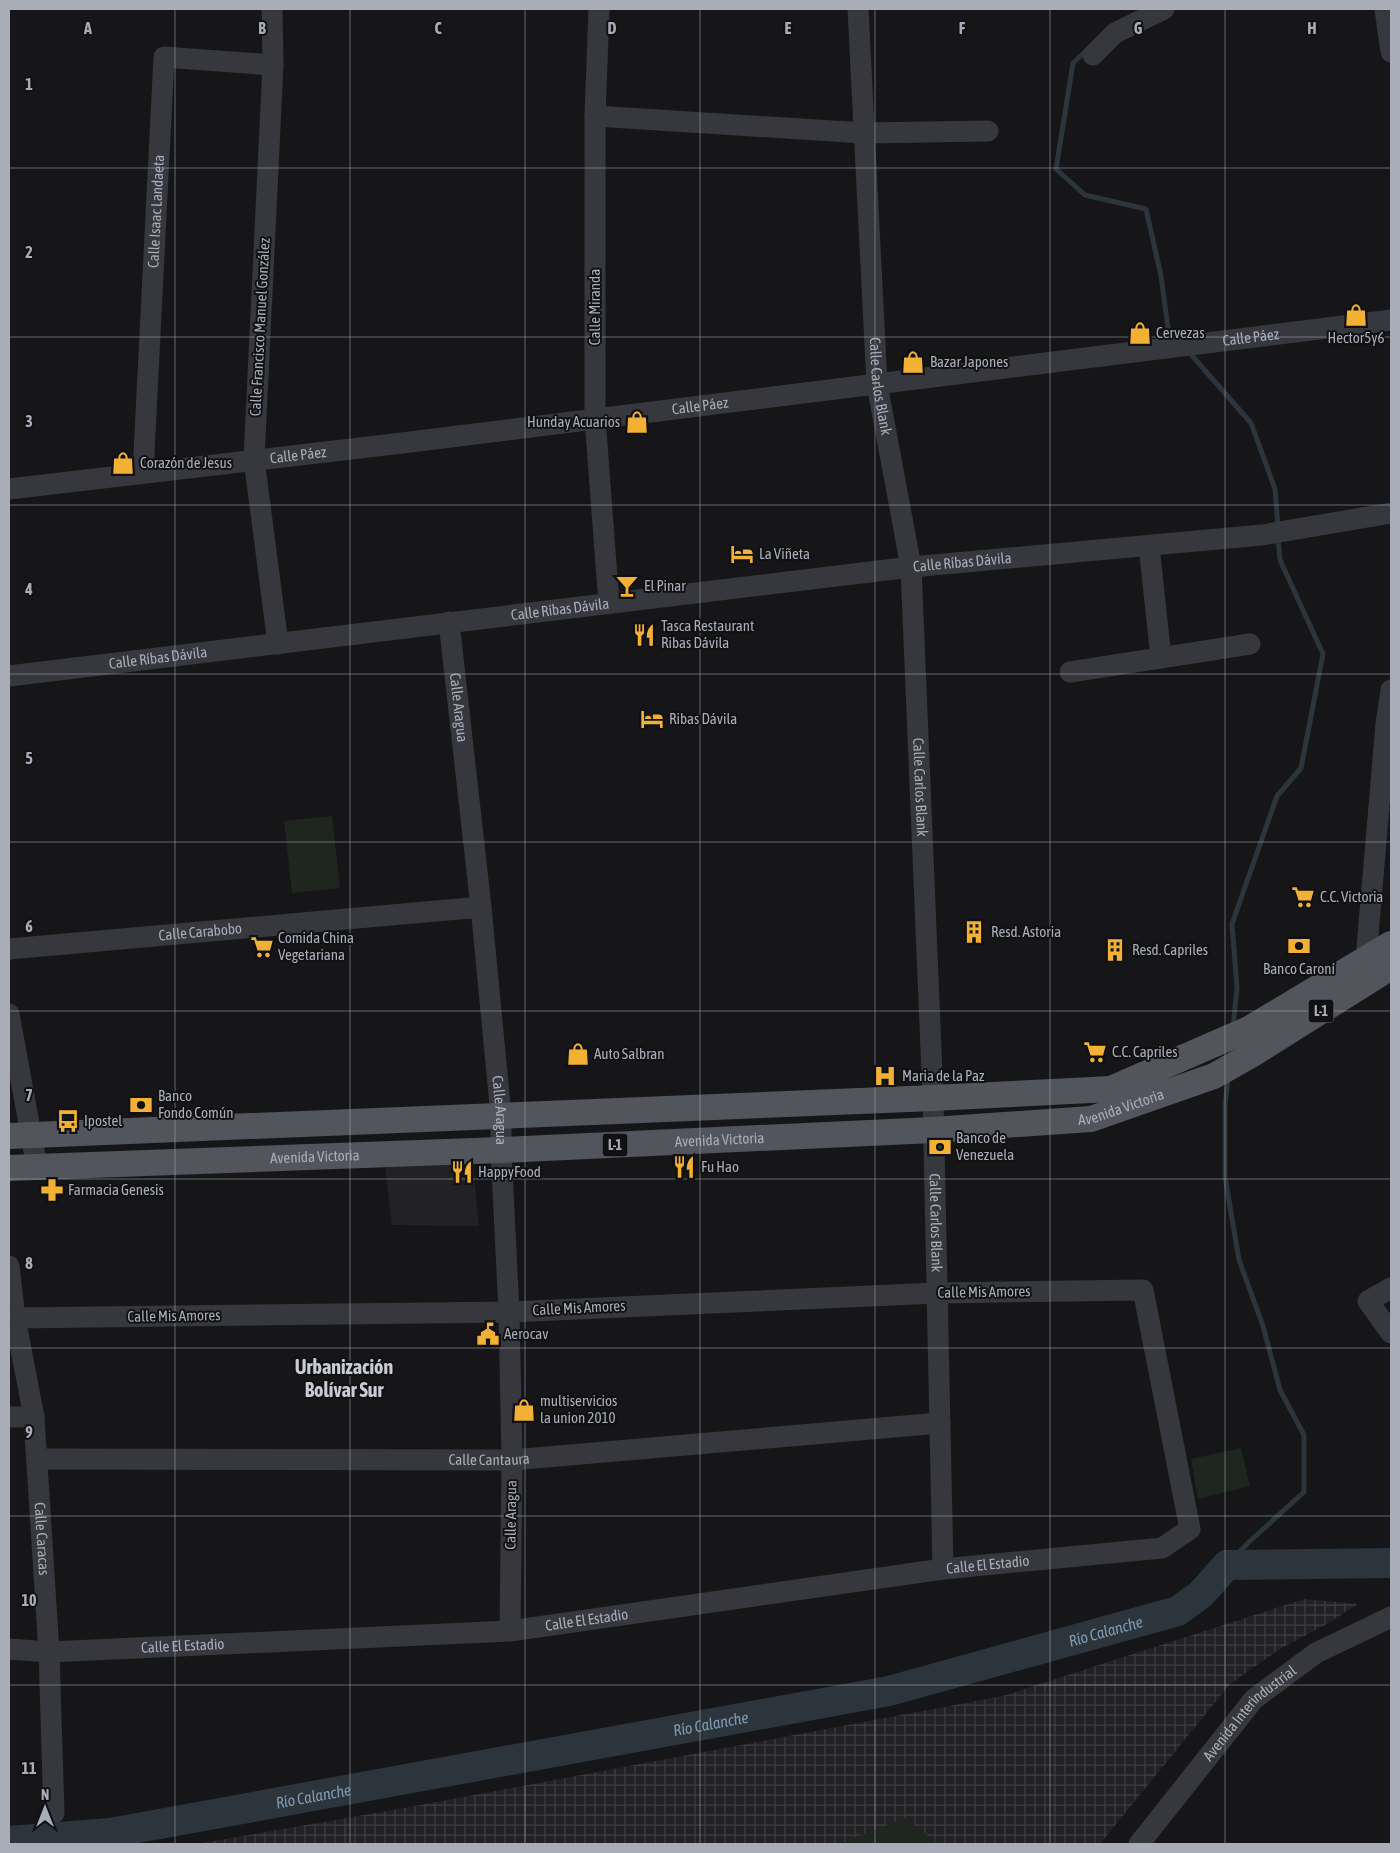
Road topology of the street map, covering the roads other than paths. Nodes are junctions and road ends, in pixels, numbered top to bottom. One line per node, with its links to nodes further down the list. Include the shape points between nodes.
1 (272, 9): 8 (street, Calle Francisco Manuel González)
2 (600, 9): 9 (street, Calle Miranda)
3 (858, 9): 11 (street, Calle Carlos Blank)
4 (1164, 9): 7 (street, via 1115,33)
5 (1385, 9): 6 (street)
6 (1391, 52)
7 (1093, 55)
8 (273, 65): 15 (street, Calle Francisco Manuel González); 16 (street, Calle Isaac Landaeta, via 164,57)
9 (595, 116): 11 (street); 14 (street, Calle Miranda)
10 (988, 131): 11 (street)
11 (864, 133): 13 (street, Calle Carlos Blank)
12 (1391, 320): 13 (street, Calle Páez)
13 (877, 384): 14 (street, Calle Páez); 20 (street, Calle Carlos Blank)
14 (595, 418): 15 (street, Calle Páez); 21 (street, Calle Miranda)
15 (254, 459): 16 (street, Calle Páez); 23 (street, Calle Francisco Manuel González)
16 (143, 473): 17 (street, Calle Páez)
17 (9, 489)
18 (1391, 513): 19 (street, Calle Ríbas Dávila, via 1262,536)
19 (1149, 546): 20 (street, Calle Ríbas Dávila); 25 (street)
20 (911, 567): 21 (street, Calle Ríbas Dávila); 36 (street, Calle Carlos Blank)
21 (609, 604): 22 (street, Calle Ríbas Dávila)
22 (449, 622): 23 (street, Calle Ríbas Dávila); 30 (street, Calle Aragua)
23 (278, 644): 27 (street, Calle Ríbas Dávila)
24 (1250, 644): 25 (street)
25 (1161, 658): 26 (street)
26 (1070, 672)
27 (9, 676)
28 (1391, 690): 29 (street)
29 (1389, 723): 33 (street)
30 (481, 907): 32 (street, Calle Carabobo); 37 (street, Calle Aragua)
31 (1391, 944): 33 (main road, Avenida Victoria / L-1)
32 (9, 948)
33 (1366, 959): 36 (main road, Avenida Victoria / L-1, via 1249,1029 1112,1088)
34 (1391, 967): 38 (main road, Avenida Victoria / L-1, via 1214,1076 1091,1119)
35 (9, 1014): 39 (street)
36 (933, 1098): 37 (main road, Avenida Victoria / L-1); 38 (street, Calle Carlos Blank)
37 (501, 1115): 39 (main road, Avenida Victoria / L-1); 40 (street, Calle Aragua)
38 (933, 1130): 40 (main road, Avenida Victoria / L-1); 45 (street, Calle Carlos Blank)
39 (28, 1147): 40 (main road, Avenida Victoria / L-1); 41 (street); 42 (main road, Avenida Victoria / L-1)
40 (501, 1150): 46 (street, Calle Aragua)
41 (9, 1160)
42 (9, 1168)
43 (9, 1266): 47 (street, Calle Caracas)
44 (1391, 1288): 48 (street, via 1368,1302)
45 (937, 1292): 46 (street, Calle Mis Amores); 51 (street, Calle Carlos Blank); 54 (street, Calle Mis Amores, via 1143,1290 1190,1529)
46 (509, 1312): 47 (street, Calle Mis Amores); 53 (street, Calle Aragua)
47 (16, 1318): 50 (street, Calle Caracas)
48 (1391, 1333)
49 (9, 1417): 50 (street)
50 (34, 1417): 52 (street, Calle Caracas)
51 (940, 1423): 53 (street, Calle Cantaura); 55 (street, Calle Carlos Blank)
52 (37, 1459): 53 (street, Calle Cantaura); 59 (street, Calle Caracas)
53 (512, 1460): 57 (street, Calle Aragua)
54 (1162, 1548): 55 (street, Calle El Estadio)
55 (943, 1569): 57 (street, Calle El Estadio)
56 (1391, 1618): 61 (street, Avenida Interindustrial, via 1316,1653 1254,1699)
57 (510, 1631): 59 (street, Calle El Estadio)
58 (9, 1649): 59 (street, Calle El Estadio)
59 (49, 1652): 60 (street, Calle Caracas)
60 (54, 1813)
61 (1139, 1844)

